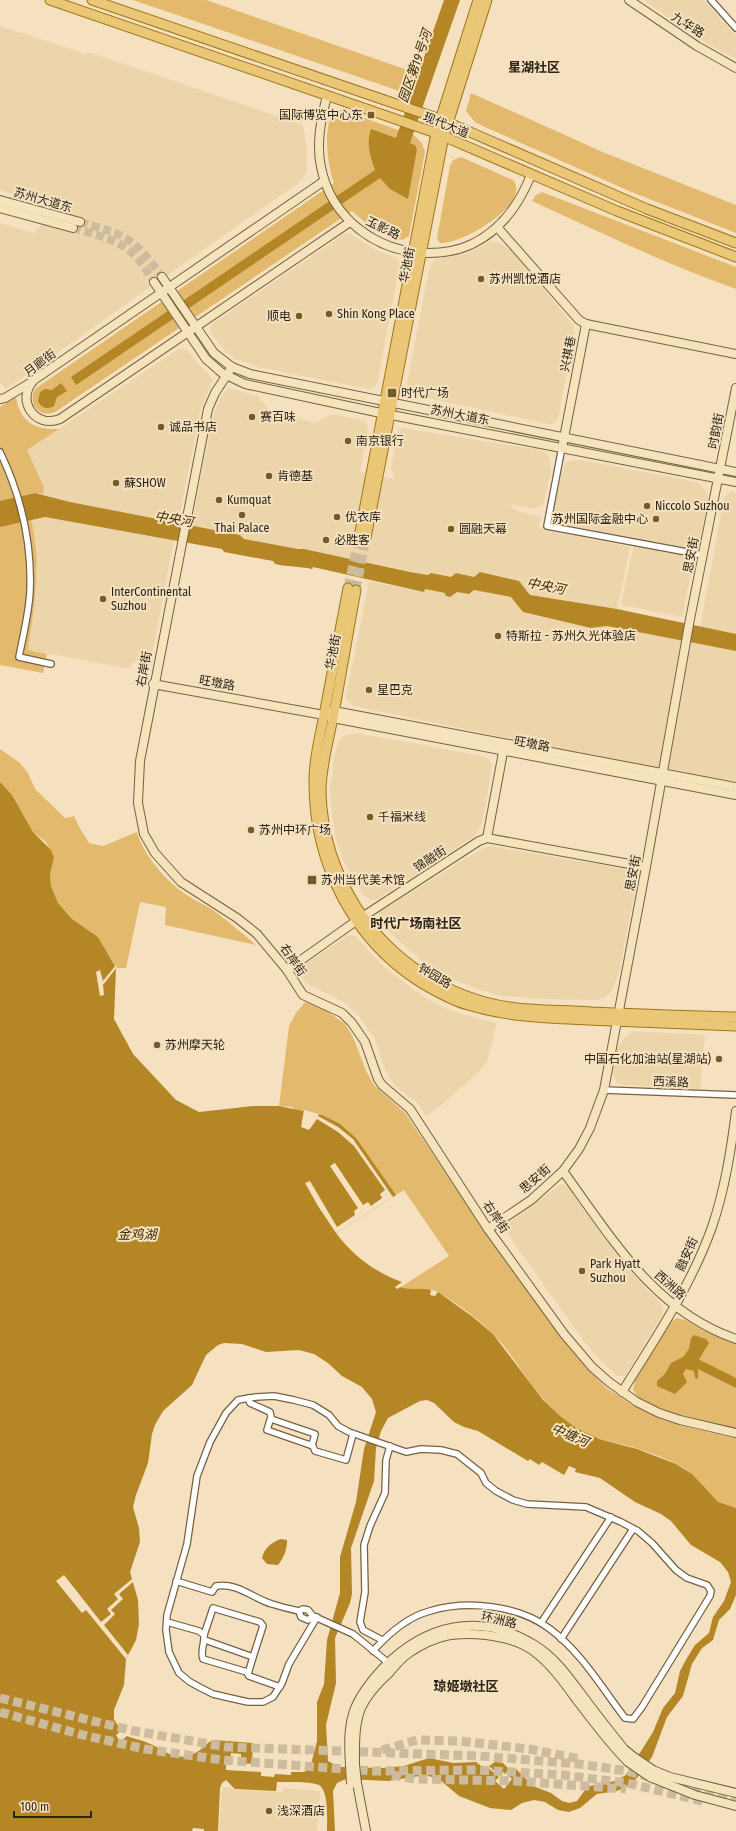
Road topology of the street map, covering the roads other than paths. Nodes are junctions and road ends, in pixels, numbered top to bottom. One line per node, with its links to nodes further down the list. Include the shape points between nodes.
1 (50, 0): 9 (main road, 现代大道)
2 (92, 0): 10 (main road, 现代大道)
3 (478, 0): 10 (main road, 华池街)
4 (487, 0): 10 (main road, 华池街)
5 (629, 0): 8 (street, 九华路, via 679,35)
6 (711, 0): 7 (street)
7 (736, 28)
8 (736, 68)
9 (327, 96): 11 (main road, 现代大道); 13 (street, 玉影路, via 319,143)
10 (444, 121): 11 (main road, 华池街); 20 (main road, 现代大道, via 640,206)
11 (440, 134): 12 (main road, 现代大道); 21 (main road, 华池街)
12 (531, 175): 18 (street, 玉影路, via 515,207); 22 (main road, 现代大道)
13 (324, 181): 17 (street, 玉影路, via 341,212); 25 (street, 月廊街)
14 (0, 200): 16 (street, 苏州大道东)
15 (0, 208): 19 (street, 苏州大道东)
16 (80, 222)
17 (350, 222): 21 (street, 玉影路, via 374,240 403,250); 28 (street)
18 (497, 227): 21 (street, 玉影路, via 460,249 437,253); 27 (street, 兴祺巷, via 579,320)
19 (73, 228)
20 (736, 243)
21 (418, 252): 37 (main road, 华池街)
22 (736, 257)
23 (162, 277): 25 (street, 苏州大道东)
24 (154, 282): 25 (street, 苏州大道东)
25 (166, 291): 26 (street, 苏州大道东); 33 (street, 月廊街)
26 (184, 319): 28 (street, 苏州大道东); 29 (street, 苏州大道东)
27 (586, 324): 30 (street); 40 (street, 兴祺巷)
28 (196, 328): 29 (street); 31 (street, 苏州大道东, via 214,353)
29 (188, 333): 32 (street, 苏州大道东, via 206,359); 38 (street, via 60,419 38,419)
30 (736, 354)
31 (232, 367): 32 (street, 右岸街); 37 (street, 苏州大道东, via 256,376)
32 (226, 375): 39 (street, 苏州大道东, via 245,384); 50 (street, 右岸街, via 208,409)
33 (34, 380): 35 (street); 38 (street, 月廊街, via 26,393)
34 (736, 388): 43 (street, 时韵街)
35 (13, 394): 36 (street); 38 (street, via 20,395)
36 (0, 399)
37 (388, 402): 39 (main road, 华池街); 40 (street, 苏州大道东)
38 (27, 406)
39 (386, 413): 41 (street, 苏州大道东); 47 (main road, 华池街)
40 (564, 438): 41 (street, 兴祺巷); 43 (street, 苏州大道东)
41 (562, 447): 45 (street, 苏州大道东); 48 (street, via 547,526)
42 (0, 452): 49 (street, via 20,503 28,543 30,592 19,657)
43 (721, 469): 44 (street, 苏州大道东); 45 (street, 时韵街)
44 (736, 472)
45 (719, 478): 46 (street, 苏州大道东); 48 (street, 思安街)
46 (736, 482)
47 (362, 537)
48 (703, 555): 54 (street, 思安街)
49 (51, 664)
50 (154, 684): 51 (street, 旺墩路); 60 (street, 右岸街, via 137,791 144,834 155,853 181,882 257,934)
51 (324, 715): 52 (street, 旺墩路); 52 (main road, 华池街, via 352,589); 59 (main road, 钟园路, via 314,776 317,828 326,863 336,887)
52 (334, 715): 53 (street, 旺墩路); 59 (main road, 钟园路, via 322,776 324,823 338,872)
53 (504, 747): 54 (street, 旺墩路); 57 (street)
54 (663, 777): 55 (street, 旺墩路); 56 (street, 旺墩路); 58 (street, 思安街)
55 (736, 787)
56 (736, 795)
57 (487, 838): 58 (street); 59 (street, 锦融街)
58 (646, 867): 61 (street, 思安街)
59 (359, 919): 60 (street, 锦融街); 61 (main road, 钟园路, via 408,964 464,995 513,1008)
60 (287, 970): 68 (street, 右岸街, via 303,995 342,1013 352,1023 365,1042 382,1086 410,1109)
61 (617, 1017): 62 (main road, 钟园路); 63 (main road, 钟园路); 64 (street, 思安街)
62 (736, 1017)
63 (736, 1026)
64 (604, 1090): 65 (street, 西溪路); 67 (street, 思安街, via 590,1128)
65 (736, 1095)
66 (736, 1111): 69 (street, 融安街, via 726,1173 714,1220)
67 (563, 1171): 68 (street, 思安街, via 531,1200); 69 (street, 西洲路, via 632,1265 652,1287)
68 (488, 1229): 71 (street, 右岸街, via 576,1349 592,1367)
69 (675, 1306): 70 (street, 西洲路, via 713,1330); 71 (street, 融安街)
70 (736, 1339)
71 (622, 1392): 74 (street, 右岸街, via 668,1416)
72 (248, 1398): 73 (street, via 250,1403 270,1412); 75 (street, via 274,1396 313,1405 329,1415 338,1426); 80 (street, via 238,1400 226,1413 202,1462 194,1489 195,1499 187,1544)
73 (270, 1419): 76 (street, via 315,1434); 76 (street, via 267,1430)
74 (736, 1433)
75 (353, 1434): 76 (street, via 346,1460 315,1451); 77 (street)
76 (312, 1444)
77 (390, 1446): 78 (street, via 406,1452 421,1449 457,1454 481,1472 486,1483 496,1492 513,1500 527,1504 586,1507); 87 (street, via 386,1460 385,1493 364,1545 365,1592 360,1622 363,1630)
78 (611, 1517): 79 (street); 84 (street)
79 (633, 1529): 86 (street); 86 (street, via 652,1543 676,1570 687,1578 707,1585 711,1591 636,1717 625,1718 572,1649)
80 (176, 1581): 81 (street, via 212,1592 216,1586 222,1585 250,1593 272,1604); 83 (street)
81 (299, 1611): 82 (street, via 308,1610); 82 (street, via 300,1617 308,1620)
82 (315, 1616): 88 (street, via 353,1634); 92 (street)
83 (167, 1622): 85 (street, via 199,1631); 92 (street, via 167,1643 172,1662 179,1673 190,1682 214,1694 248,1702 263,1702 273,1697)
84 (540, 1623): 86 (street); 87 (street, via 514,1612 494,1608 448,1607 429,1611 410,1620 388,1633)
85 (204, 1637): 89 (street); 89 (street, via 213,1608 260,1622 263,1626); 91 (street, via 201,1654 203,1659)
86 (561, 1639)
87 (382, 1640): 88 (street)
88 (373, 1650): 90 (street)
89 (254, 1656): 91 (street)
90 (392, 1665): 93 (street, 环洲路, bridge, via 405,1648 424,1636 446,1628 474,1626 515,1634 533,1643 552,1658 631,1760); 96 (street, 环洲路, bridge, via 377,1674 366,1690 353,1713 349,1733 354,1783)
91 (248, 1674): 92 (street)
92 (280, 1686)
93 (652, 1773): 94 (street, 环洲路); 95 (street, 环洲路, via 695,1795)
94 (736, 1793)
95 (736, 1806)
96 (363, 1829)

